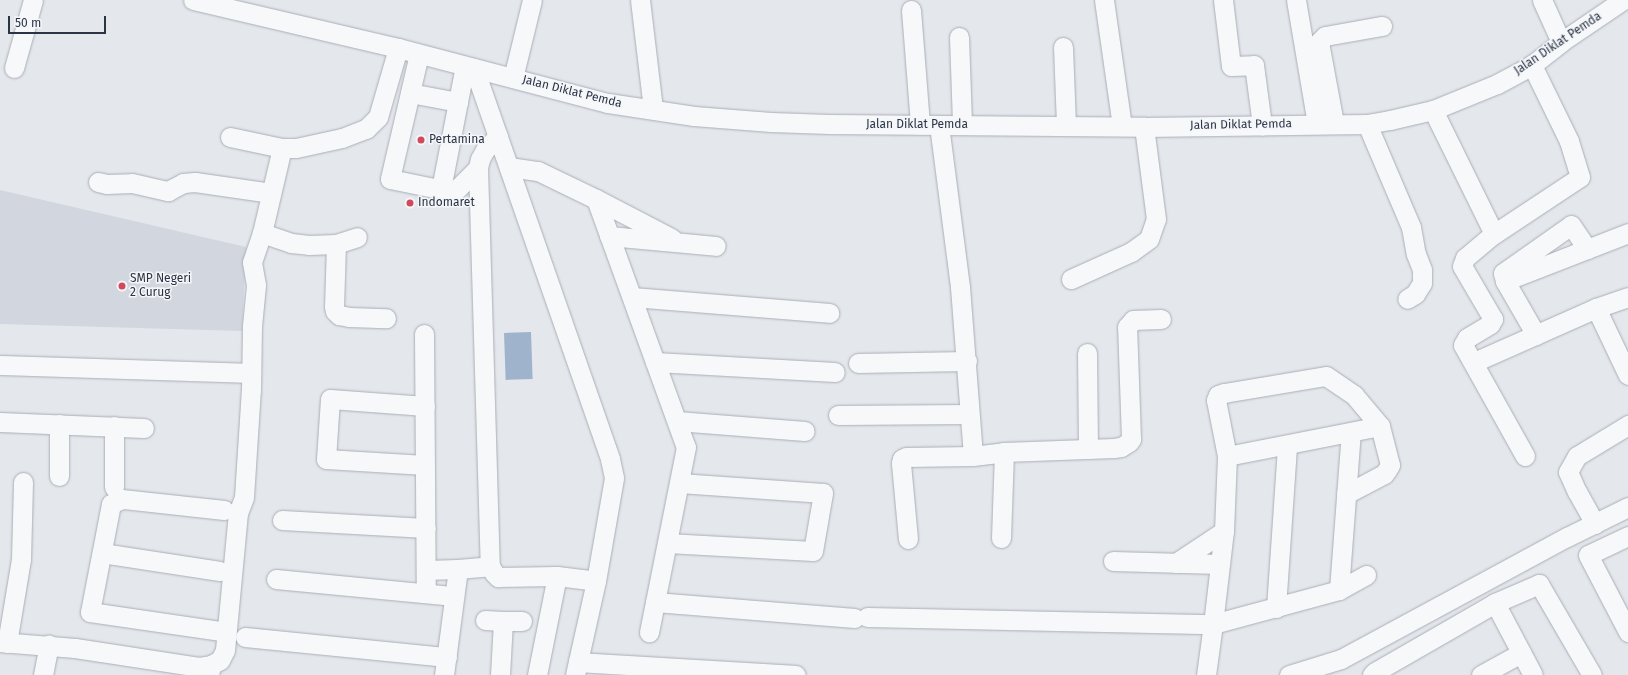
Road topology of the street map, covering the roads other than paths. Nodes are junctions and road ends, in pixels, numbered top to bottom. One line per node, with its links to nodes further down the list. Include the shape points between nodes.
1 (33, 0): 19 (street)
2 (193, 0): 15 (street, Jalan Diklat Pemda)
3 (532, 0): 20 (street)
4 (640, 0): 23 (street)
5 (1104, 0): 32 (street)
6 (1223, 0): 29 (street, via 1231,66 1254,65)
7 (1296, 0): 25 (street)
8 (1542, 0): 13 (street)
9 (1623, 0): 13 (street, Jalan Diklat Pemda)
10 (911, 10): 30 (street)
11 (1382, 26): 25 (street, via 1325,36 1319,42)
12 (959, 37): 26 (street)
13 (1560, 42): 17 (street, Jalan Diklat Pemda)
14 (1063, 47): 31 (street)
15 (398, 48): 16 (street, Jalan Diklat Pemda); 36 (street, via 378,116 373,123 366,129 342,138 296,148)
16 (419, 54): 18 (street, Jalan Diklat Pemda); 21 (street)
17 (1532, 65): 24 (street, Jalan Diklat Pemda, via 1497,84); 45 (street, via 1569,141 1580,177)
18 (470, 67): 20 (street, Jalan Diklat Pemda); 22 (street); 34 (street)
19 (14, 68)
20 (513, 78): 23 (street, Jalan Diklat Pemda, via 608,103)
21 (410, 93): 22 (street); 40 (street, via 390,179)
22 (458, 102): 40 (street)
23 (653, 109): 30 (street, Jalan Diklat Pemda, via 694,116 771,122)
24 (1433, 110): 27 (street, Jalan Diklat Pemda); 45 (street)
25 (1326, 123): 27 (street, Jalan Diklat Pemda); 29 (street, Jalan Diklat Pemda)
26 (962, 124): 28 (street, Jalan Diklat Pemda); 31 (street, Jalan Diklat Pemda)
27 (1367, 124): 56 (street, via 1411,227 1422,270 1422,283 1415,294)
28 (939, 125): 30 (street, Jalan Diklat Pemda); 65 (street)
29 (1262, 125): 33 (street, Jalan Diklat Pemda)
30 (920, 126)
31 (1066, 126): 32 (street, Jalan Diklat Pemda)
32 (1122, 126): 33 (street, Jalan Diklat Pemda)
33 (1144, 127): 52 (street, via 1156,219 1149,239 1131,252)
34 (498, 136): 37 (street); 38 (street, via 485,150)
35 (230, 137): 36 (street)
36 (282, 148): 41 (street)
37 (509, 167): 42 (street, via 538,171); 117 (street, via 610,459 614,478)
38 (478, 168): 40 (street, via 454,192); 110 (street)
39 (98, 182): 41 (street, via 132,183 168,191 183,183 195,182)
40 (441, 189)
41 (271, 193): 43 (street)
42 (596, 199): 46 (street); 48 (street)
43 (262, 233): 49 (street, via 291,243); 70 (street, via 252,262 256,285)
44 (1628, 233): 51 (street)
45 (1494, 234): 89 (street, via 1465,258 1462,266 1493,319 1490,324 1467,338 1463,344)
46 (609, 236): 48 (street); 55 (street)
47 (357, 237): 49 (street)
48 (680, 243): 50 (street)
49 (336, 244): 59 (street, via 335,311 338,315 349,317)
50 (716, 246)
51 (1587, 249): 53 (street); 53 (street, via 1571,225 1503,273)
52 (1071, 279)
53 (1505, 280): 62 (street)
54 (1628, 297): 57 (street)
55 (632, 298): 58 (street); 66 (street)
56 (1407, 299)
57 (1596, 308): 62 (street); 71 (street)
58 (829, 313)
59 (386, 318)
60 (1161, 319): 85 (street, via 1133,320 1127,327 1131,439 1121,447)
61 (424, 334): 72 (street)
62 (1536, 335): 64 (street)
63 (1087, 353): 85 (street)
64 (1481, 359)
65 (967, 361): 67 (street); 73 (street)
66 (655, 362): 69 (street); 75 (street)
67 (858, 362)
68 (0, 365): 70 (street)
69 (835, 372)
70 (251, 373): 126 (street, via 244,497 238,513)
71 (1628, 375)
72 (425, 406): 90 (street); 90 (street, via 330,399 326,459)
73 (969, 414): 74 (street); 87 (street)
74 (838, 415)
75 (677, 421): 82 (street); 93 (street, via 686,446)
76 (0, 422): 77 (street)
77 (59, 424): 79 (street); 91 (street)
78 (1628, 425): 99 (street, via 1577,456 1568,472)
79 (114, 426): 81 (street); 94 (street)
80 (1380, 426): 83 (street); 88 (street, via 1354,395 1326,376 1224,393 1218,395 1216,400); 95 (street, via 1390,465 1384,474)
81 (144, 428)
82 (805, 431)
83 (1351, 432): 84 (street); 95 (street)
84 (1287, 445): 88 (street); 123 (street)
85 (1088, 448): 86 (street)
86 (1004, 452): 87 (street); 103 (street)
87 (973, 456): 104 (street, via 902,459)
88 (1227, 456): 101 (street)
89 (1525, 456)
90 (425, 465): 100 (street)
91 (59, 476)
92 (23, 482): 130 (street, via 21,559)
93 (679, 483): 105 (street); 105 (street, via 823,493 813,551)
94 (114, 487)
95 (1346, 494): 118 (street)
96 (1628, 508): 99 (street)
97 (224, 510): 106 (street, via 118,500 111,504)
98 (282, 520): 100 (street)
99 (1595, 524): 141 (street, via 1341,659)
100 (426, 528): 111 (street)
101 (1224, 531): 108 (street); 109 (street)
102 (1628, 536): 128 (street, via 1588,555)
103 (1001, 538)
104 (908, 539)
105 (667, 543): 121 (street)
106 (102, 553): 113 (street); 126 (street, via 90,612)
107 (1113, 561): 108 (street)
108 (1176, 563): 109 (street)
109 (1219, 564): 125 (street)
110 (490, 566): 112 (street); 114 (street, via 498,577)
111 (426, 570): 112 (street); 119 (street)
112 (458, 570): 120 (street)
113 (220, 571)
114 (561, 576): 117 (street); 138 (street)
115 (1366, 576): 118 (street)
116 (276, 579): 119 (street)
117 (591, 581): 134 (street)
118 (1339, 590): 123 (street)
119 (426, 593): 120 (street)
120 (454, 596): 133 (street)
121 (655, 602): 125 (street, via 860,618); 127 (street)
122 (1495, 603): 132 (street); 142 (street); 145 (street, via 1539,584)
123 (1276, 608): 125 (street)
124 (503, 621): 137 (street)
125 (1213, 624): 140 (street)
126 (227, 632): 135 (street, via 225,650)
127 (649, 632)
128 (1628, 632)
129 (245, 637): 133 (street)
130 (4, 642): 131 (street)
131 (49, 645): 135 (street); 136 (street)
132 (1521, 654): 143 (street); 144 (street)
133 (446, 666)
134 (576, 668): 139 (street)
135 (210, 670)
136 (43, 675)
137 (503, 675)
138 (537, 675)
139 (796, 675)
140 (1206, 675)
141 (1289, 675)
142 (1372, 675)
143 (1481, 675)
144 (1533, 675)
145 (1592, 675)

